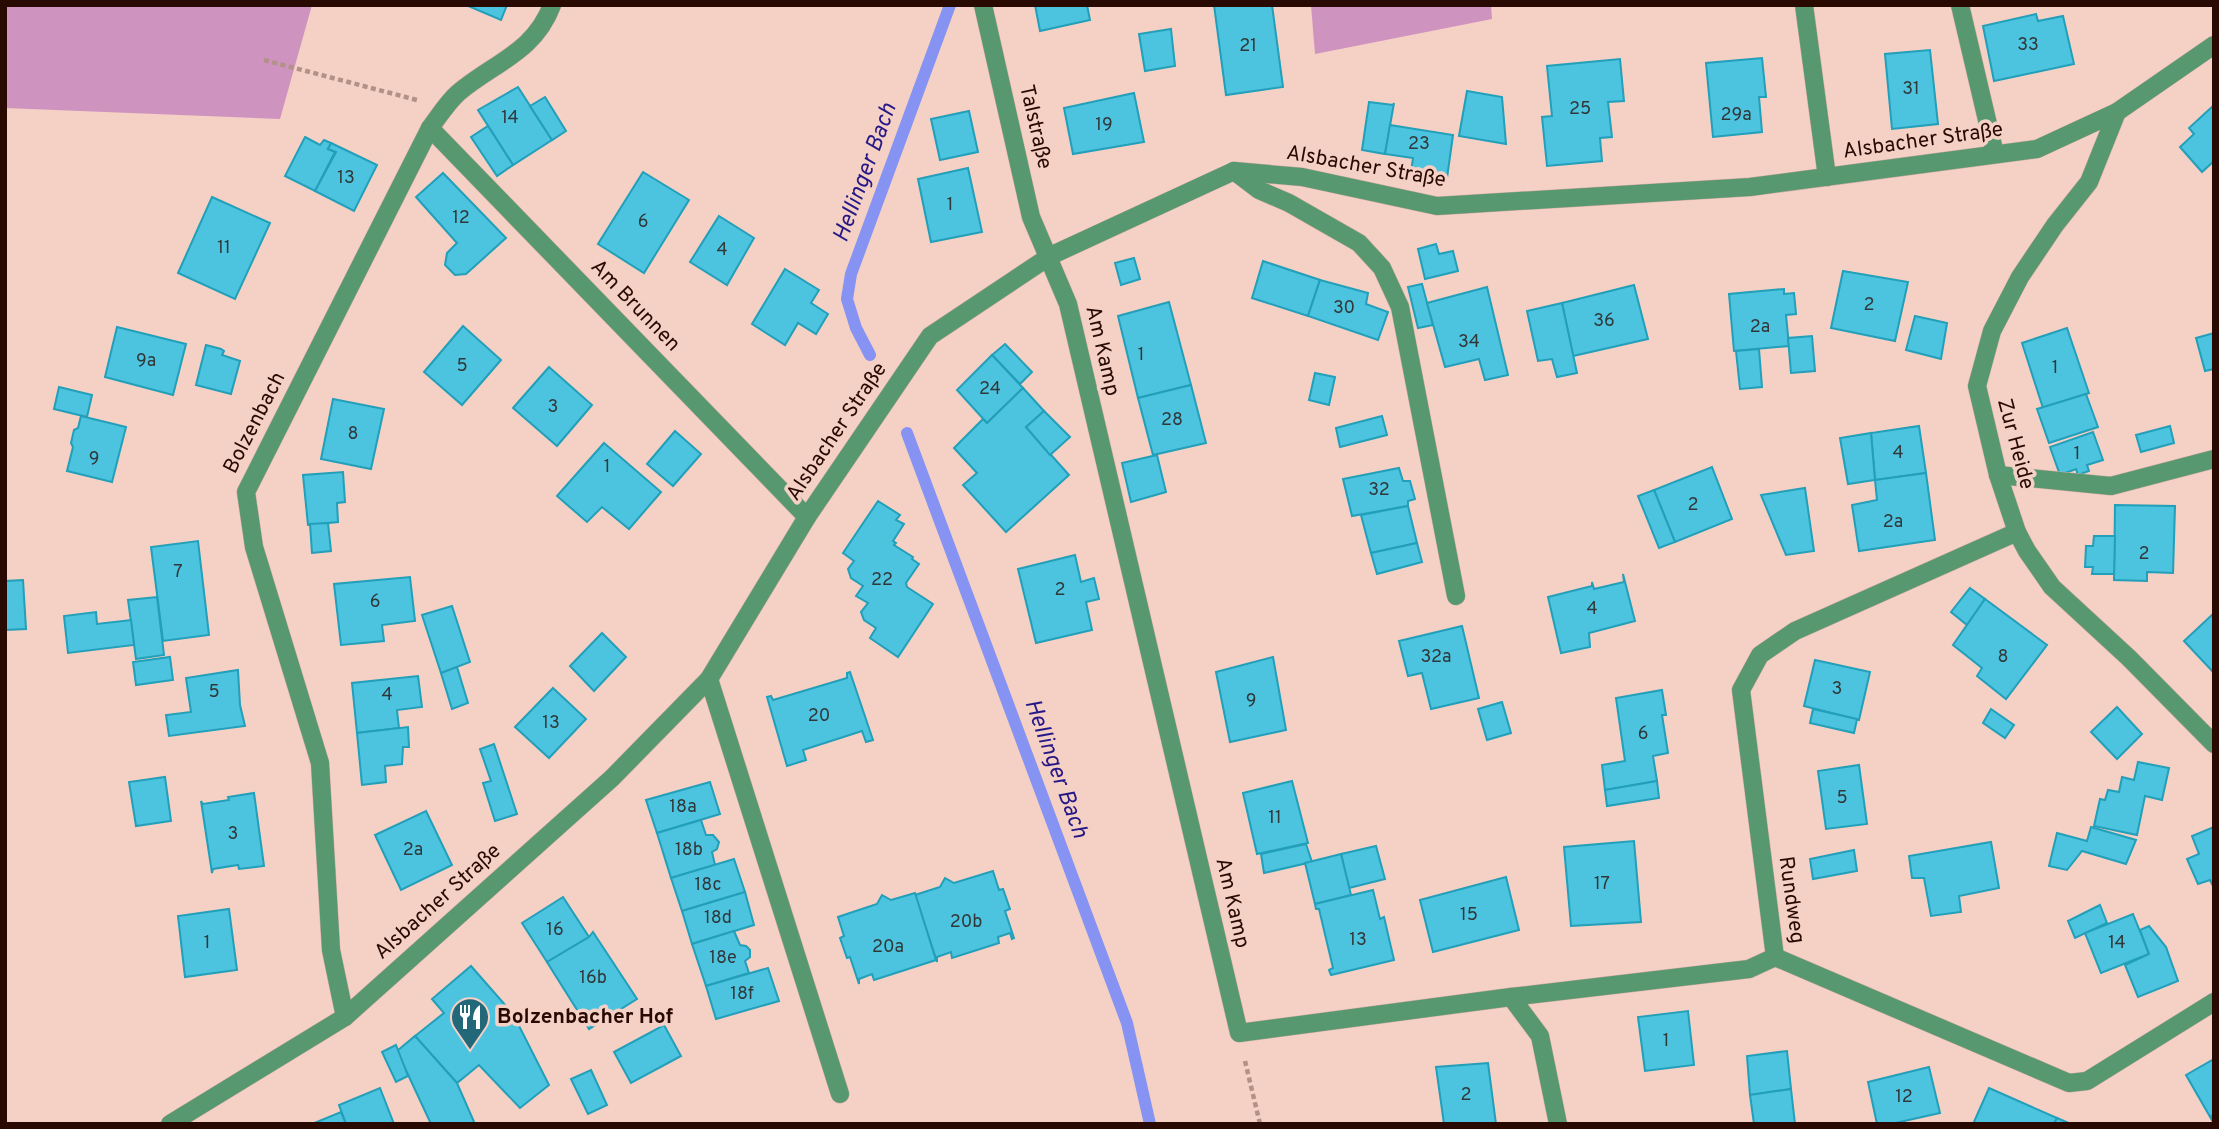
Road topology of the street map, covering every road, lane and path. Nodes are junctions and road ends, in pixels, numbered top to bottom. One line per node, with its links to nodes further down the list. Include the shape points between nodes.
1 (552, 5): 7 (street, Bolzenbach, via 531,41 457,94)
2 (983, 5): 13 (street, Talstraße, via 1031,217)
3 (1804, 5): 12 (street)
4 (1960, 5): 10 (street)
5 (2214, 45): 8 (street, Alsbacher Straße)
6 (264, 60): 7 (path)
7 (445, 108): 9 (street, Bolzenbach)
8 (2117, 112): 10 (street, Alsbacher Straße, via 2037,149); 15 (street, Zur Heide, via 2089,182 2021,276 1992,331 1976,386)
9 (430, 128): 16 (street, Am Brunnen); 24 (street, Bolzenbach, via 246,492 254,547 320,763 331,950)
10 (1995, 154): 12 (street, Alsbacher Straße)
11 (1234, 170): 12 (street, Alsbacher Straße, via 1302,177 1437,206 1738,188); 13 (street, Alsbacher Straße); 18 (street, via 1259,190 1359,243 1382,268 1400,307)
12 (1828, 177)
13 (1050, 257): 16 (street, Alsbacher Straße, via 930,336); 25 (street, Am Kamp, via 1068,303)
14 (2214, 459): 15 (street, via 2111,486)
15 (1998, 475): 17 (street, Zur Heide)
16 (807, 517): 19 (street, Alsbacher Straße)
17 (2017, 532): 20 (street, Zur Heide, via 2052,587); 21 (street, Rundweg, via 1795,631 1760,656 1741,690)
18 (1455, 596)
19 (709, 679): 24 (street, Alsbacher Straße, via 612,778); 26 (street)
20 (2214, 744)
21 (1775, 957): 22 (street, via 1748,969); 23 (street, Rundweg, via 2069,1083 2087,1081)
22 (1511, 997): 25 (street); 29 (street, via 1540,1036)
23 (2214, 1002)
24 (345, 1017): 27 (street, Alsbacher Straße)
25 (1239, 1033): 28 (path)
26 (840, 1094)
27 (170, 1124)
28 (1260, 1124)
29 (1558, 1124)

